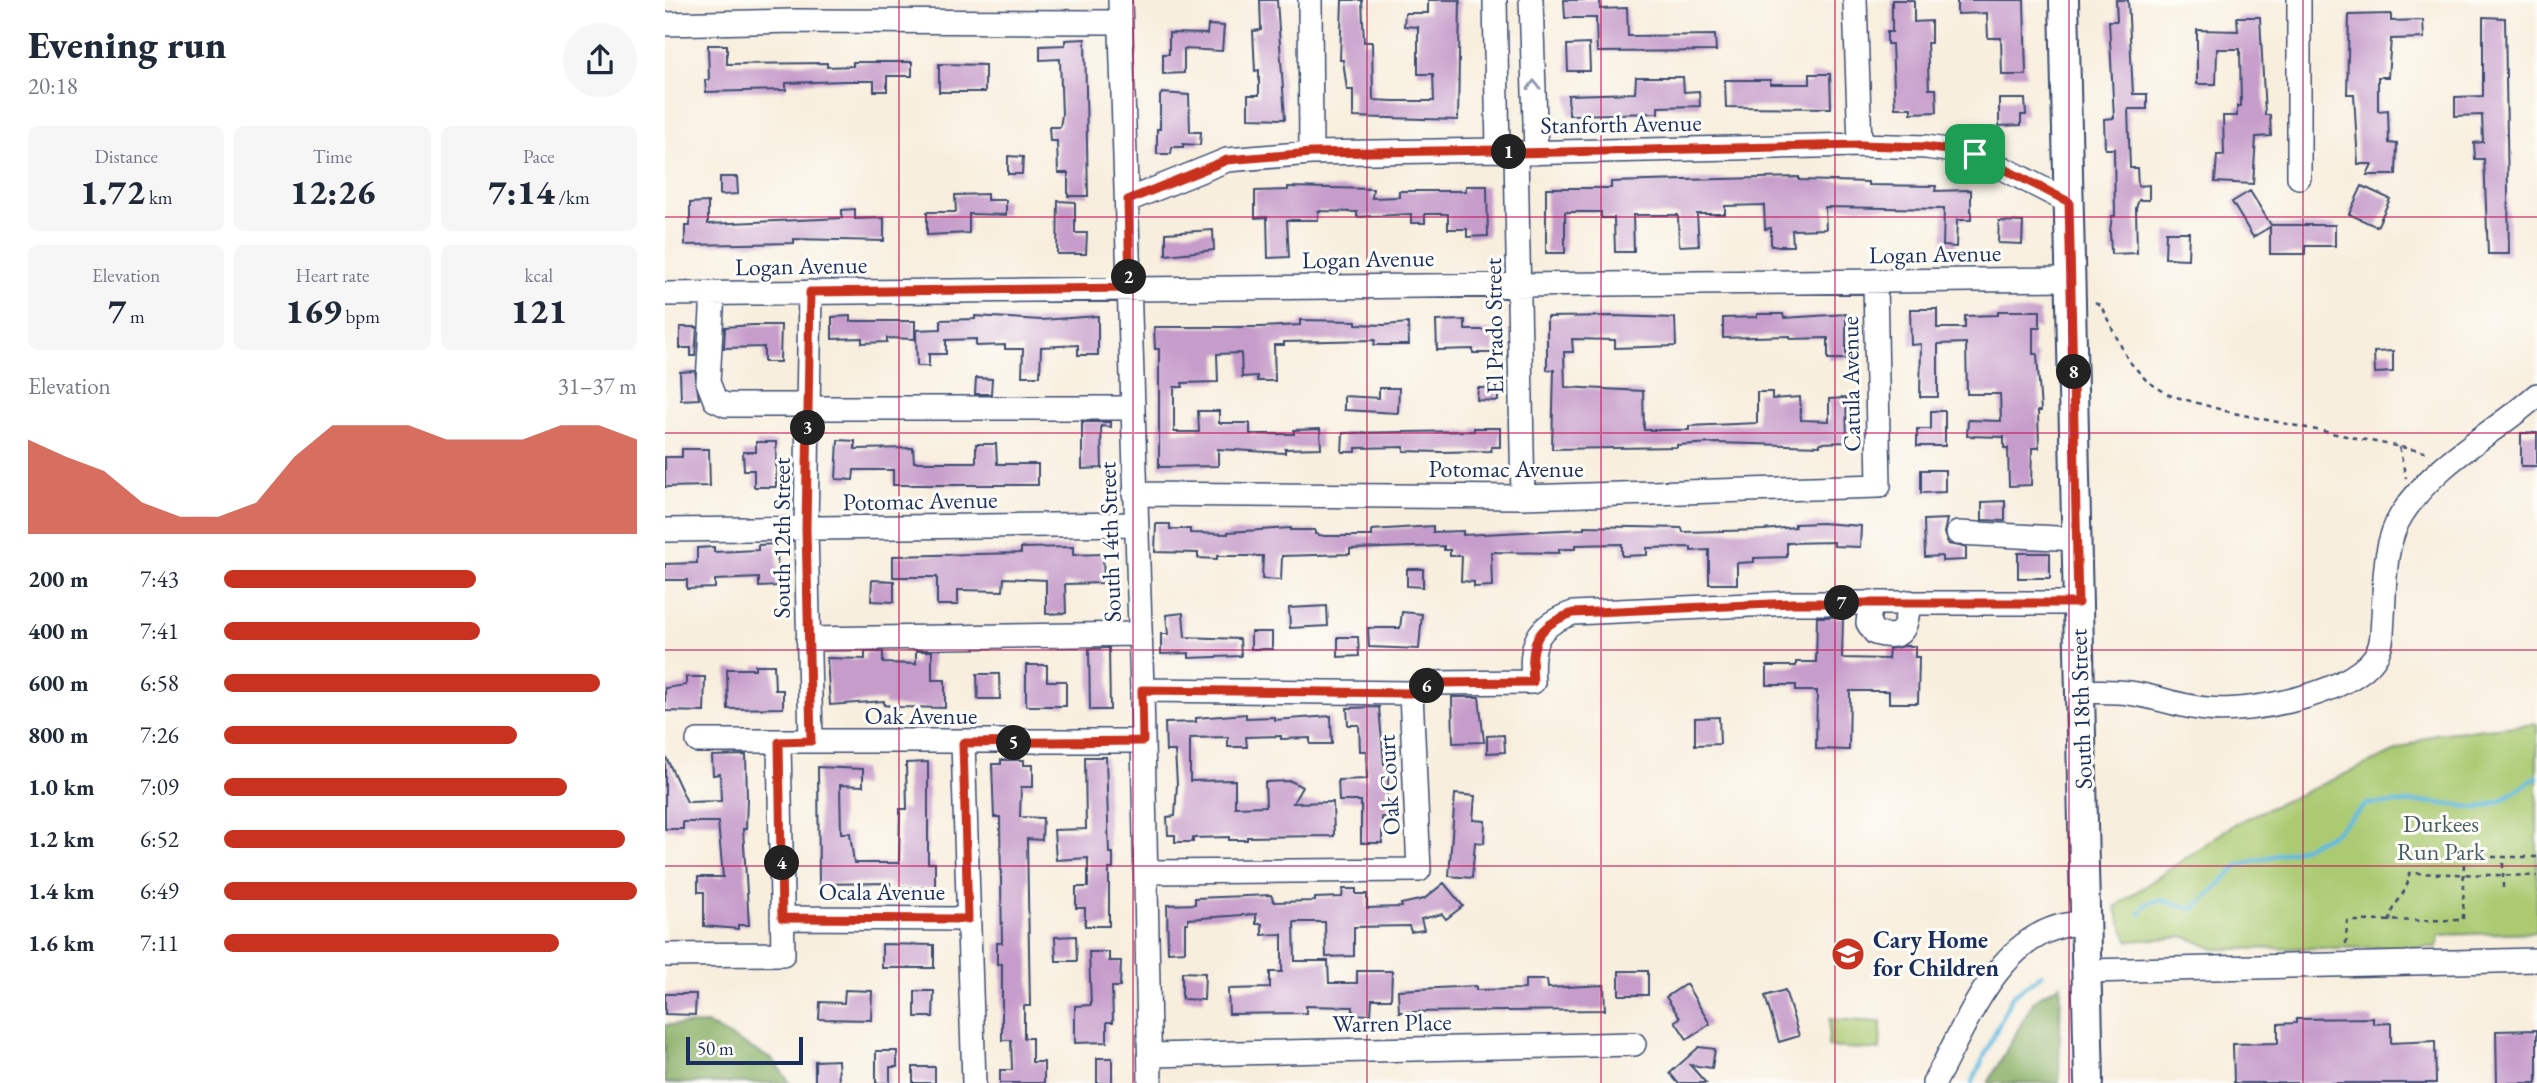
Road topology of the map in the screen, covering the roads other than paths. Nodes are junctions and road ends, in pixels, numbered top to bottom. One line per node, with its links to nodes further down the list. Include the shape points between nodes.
1 (1310, 0): 12 (street)
2 (1495, 0): 11 (street, El Prado Street)
3 (1531, 0): 11 (street, El Prado Street, one-way to 3)
4 (1855, 0): 10 (street)
5 (2064, 0): 15 (main road, South 18th Street)
6 (2299, 0): 13 (street)
7 (792, 10): 8 (street); 9 (street)
8 (1120, 11): 14 (street, South 14th Street)
9 (665, 24)
10 (1860, 145): 11 (street, Stanforth Avenue); 15 (street, Stanforth Avenue, via 1975,154)
11 (1517, 152): 12 (street, Stanforth Avenue); 18 (street, El Prado Street)
12 (1311, 153): 14 (street, Stanforth Avenue, via 1227,160)
13 (2299, 177)
14 (1128, 200): 19 (street, South 14th Street)
15 (2069, 202): 16 (main road, South 18th Street)
16 (2072, 279): 17 (street, Logan Avenue); 33 (main road, South 18th Street)
17 (1875, 281): 18 (street, Logan Avenue); 26 (street, Catula Avenue)
18 (1520, 284): 19 (street, Logan Avenue); 28 (street, El Prado Street)
19 (1130, 288): 20 (street, Logan Avenue); 25 (street, South 14th Street)
20 (810, 292): 21 (street, Logan Avenue); 24 (street, South 12th Street)
21 (713, 293): 22 (street, Logan Avenue); 24 (street, via 708,382 715,400 726,405)
22 (665, 294)
23 (2537, 395): 40 (street, via 2454,457 2411,503 2392,534 2381,646 2372,662 2354,677 2321,692 2238,710 2206,709 2129,692)
24 (808, 407): 25 (street); 30 (street, South 12th Street)
25 (1133, 408): 27 (street, South 14th Street)
26 (1879, 486): 28 (street, Potomac Avenue)
27 (1134, 494): 28 (street, Potomac Avenue); 29 (street, South 14th Street)
28 (1523, 497)
29 (1135, 524): 30 (street, Potomac Avenue); 37 (street, South 14th Street)
30 (806, 529): 31 (street, Potomac Avenue); 38 (street, South 12th Street)
31 (665, 530)
32 (1958, 533): 33 (street)
33 (2077, 539): 36 (main road, South 18th Street)
34 (1871, 602): 35 (street); 35 (street, via 1868,623 1875,633 1887,637 1904,629); 41 (street, via 1573,613 1542,629 1535,643 1533,682 1431,683)
35 (1909, 602): 36 (street)
36 (2078, 603): 40 (main road, South 18th Street)
37 (1139, 634): 38 (street); 39 (street, South 14th Street)
38 (808, 639): 43 (street, South 12th Street)
39 (1142, 690): 41 (street); 44 (street, South 14th Street)
40 (2081, 691): 50 (main road, South 18th Street)
41 (1411, 693): 47 (street, Oak Court, via 1419,870)
42 (698, 741): 45 (street, Oak Avenue)
43 (811, 741): 45 (street, Oak Avenue); 46 (street, Oak Avenue)
44 (1143, 741): 46 (street, Oak Avenue); 47 (street, South 14th Street)
45 (779, 742): 48 (street)
46 (963, 743): 49 (street)
47 (1146, 872): 55 (street, South 14th Street)
48 (782, 918): 49 (street, Ocala Avenue); 51 (street, via 783,954)
49 (968, 919): 56 (street)
50 (2086, 923): 53 (main road, South 18th Street); 58 (street, via 2046,929 1999,965)
51 (665, 955)
52 (2537, 960): 53 (street)
53 (2088, 971): 59 (main road, South 18th Street)
54 (1634, 1044): 55 (street, Warren Place)
55 (1150, 1055): 57 (street, South 14th Street)
56 (974, 1083)
57 (1150, 1083)
58 (1934, 1083)
59 (2089, 1083)

